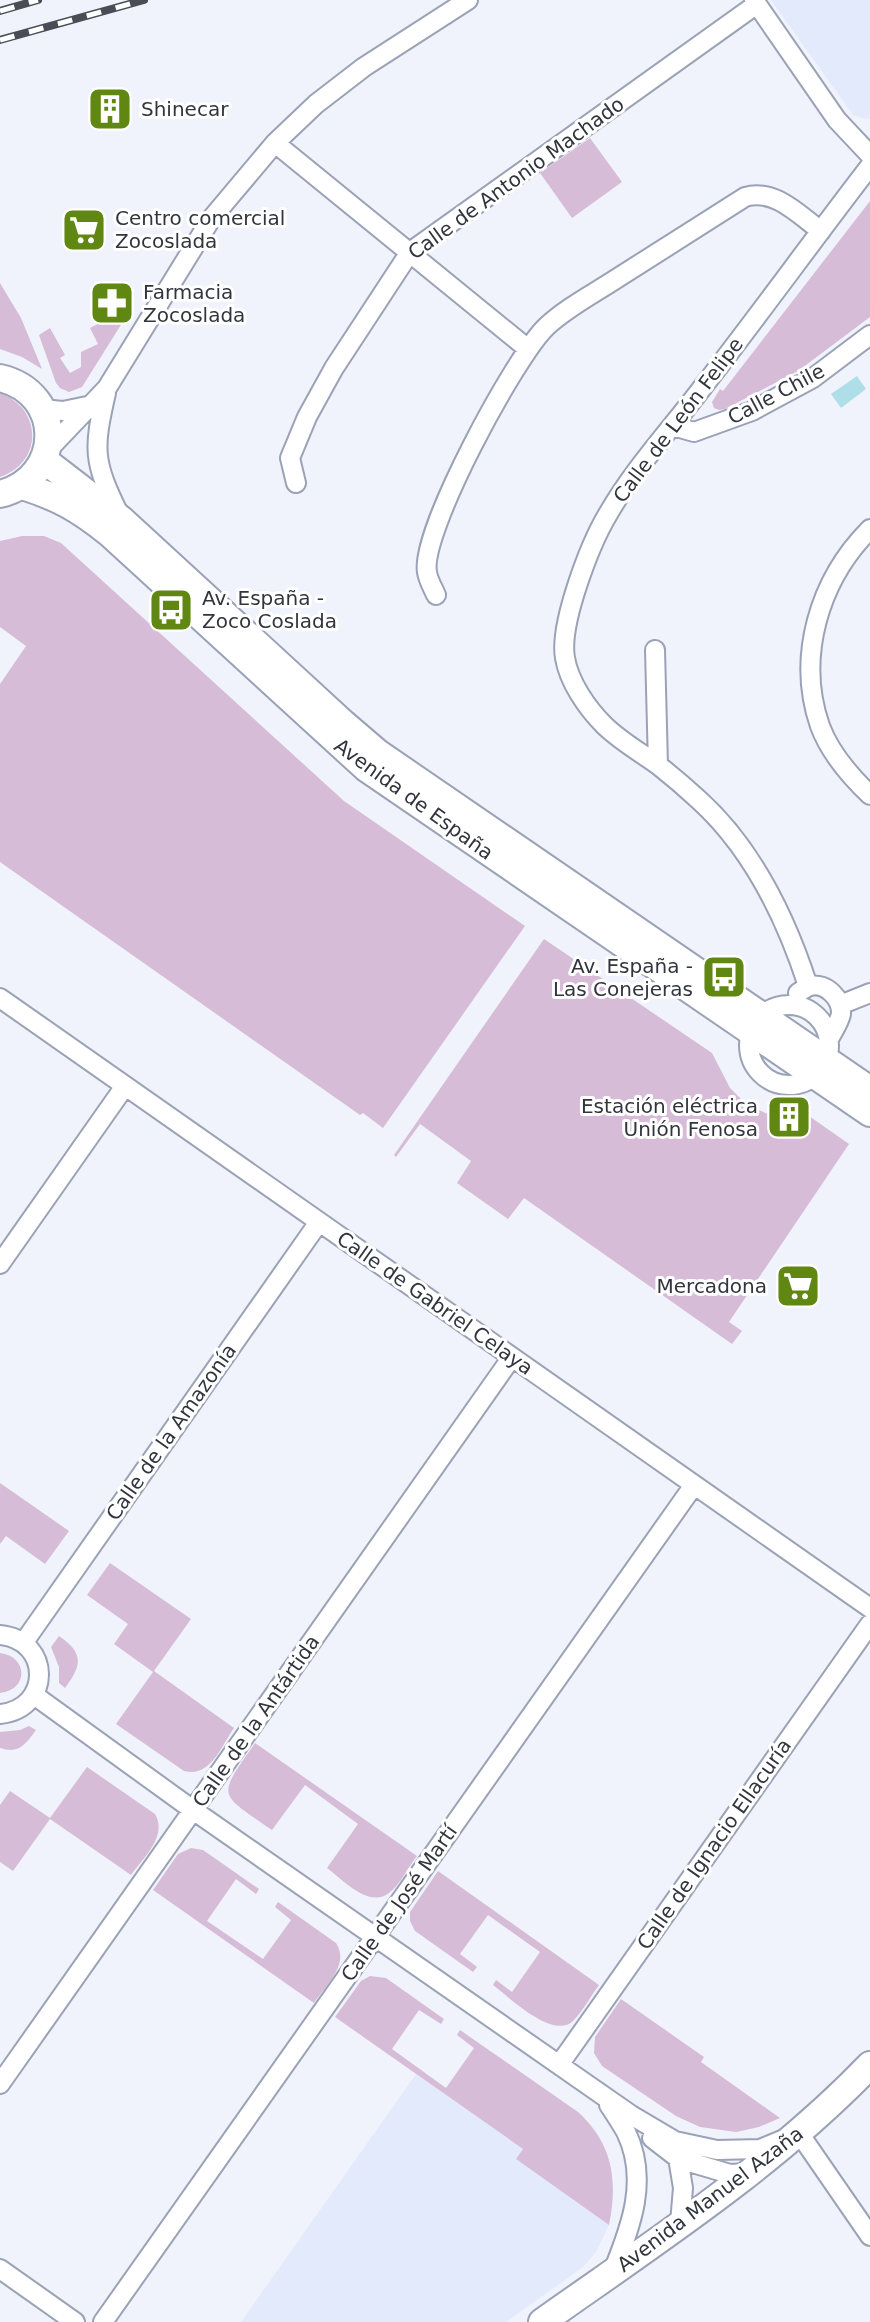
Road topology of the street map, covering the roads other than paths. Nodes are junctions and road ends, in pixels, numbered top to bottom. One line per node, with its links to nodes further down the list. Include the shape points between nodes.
1 (468, 0): 3 (street, via 364,67)
2 (755, 2): 4 (street, via 837,120); 7 (street, Calle de Antonio Machado)
3 (275, 143): 7 (street); 11 (street, via 211,219)
4 (870, 155)
5 (870, 166): 6 (street, Calle de León Felipe)
6 (821, 231): 9 (street, via 768,195 745,197 574,305); 14 (street, Calle de León Felipe)
7 (410, 252): 9 (street); 16 (street, Calle de Antonio Machado, via 307,417 290,458)
8 (870, 335): 14 (street, Calle Chile, via 813,378 752,411 694,432)
9 (528, 349): 20 (street, via 450,491 428,549 427,572)
10 (0, 378): 13 (street, via 23,388)
11 (107, 388): 12 (street); 18 (street, Avenida de España, via 97,458)
12 (92, 405): 13 (street); 15 (street)
13 (42, 409): 15 (street, via 49,429)
14 (673, 426): 22 (street, Calle de León Felipe, via 606,517 576,592 565,646 576,686 592,711)
15 (46, 456): 17 (street, via 35,475); 18 (street, Avenida de España)
16 (296, 483)
17 (11, 490): 28 (street, Avenida de España, via 58,498 109,533 366,768)
18 (122, 520): 28 (street, Avenida de España, via 378,753)
19 (870, 529): 23 (street, via 825,594 810,662 821,728 831,749)
20 (436, 595)
21 (655, 650): 22 (street)
22 (658, 765): 24 (street, Calle de León Felipe, via 734,837 785,926)
23 (870, 795)
24 (808, 986): 27 (street, via 822,987); 28 (street)
25 (870, 993): 27 (street)
26 (0, 998): 30 (street, Calle de Gabriel Celaya)
27 (840, 1005): 29 (street)
28 (765, 1018): 29 (street, Avenida de España); 29 (street, via 749,1049 762,1075 791,1085 805,1082)
29 (824, 1058): 31 (street, Avenida de España); 32 (street, Avenida de España)
30 (125, 1086): 33 (street, Calle de Gabriel Celaya); 34 (street)
31 (870, 1090)
32 (870, 1113)
33 (319, 1222): 35 (street, Calle de Gabriel Celaya); 40 (street, Calle de la Amazonía)
34 (0, 1264)
35 (512, 1357): 36 (street, Calle de Gabriel Celaya); 43 (street, Calle de la Antártida)
36 (694, 1485): 37 (street, Calle de Gabriel Celaya); 44 (street, Calle de José Martí)
37 (870, 1608)
38 (870, 1624): 45 (street, Calle de Ignacio Ellacuría)
39 (0, 1635): 40 (street)
40 (24, 1642): 41 (street, via 39,1667)
41 (34, 1695): 42 (street, via 23,1707); 43 (street)
42 (0, 1714)
43 (193, 1810): 44 (street); 47 (street, Calle de la Antártida)
44 (375, 1937): 45 (street); 57 (street, Calle de José Martí)
45 (559, 2065): 48 (street)
46 (870, 2065): 49 (street, Avenida Manuel Azaña)
47 (0, 2084)
48 (604, 2096): 50 (street); 55 (street, via 627,2133 637,2176 628,2235)
49 (799, 2133): 50 (street, via 760,2149); 51 (street, Avenida Manuel Azaña); 53 (street)
50 (677, 2150): 51 (street, via 730,2174); 52 (street, via 683,2188)
51 (748, 2173): 52 (street, Avenida Manuel Azaña)
52 (680, 2223): 55 (street, Avenida Manuel Azaña)
53 (870, 2236)
54 (0, 2269): 56 (street)
55 (613, 2271): 58 (street, Avenida Manuel Azaña)
56 (75, 2322)
57 (103, 2322)
58 (542, 2322)

